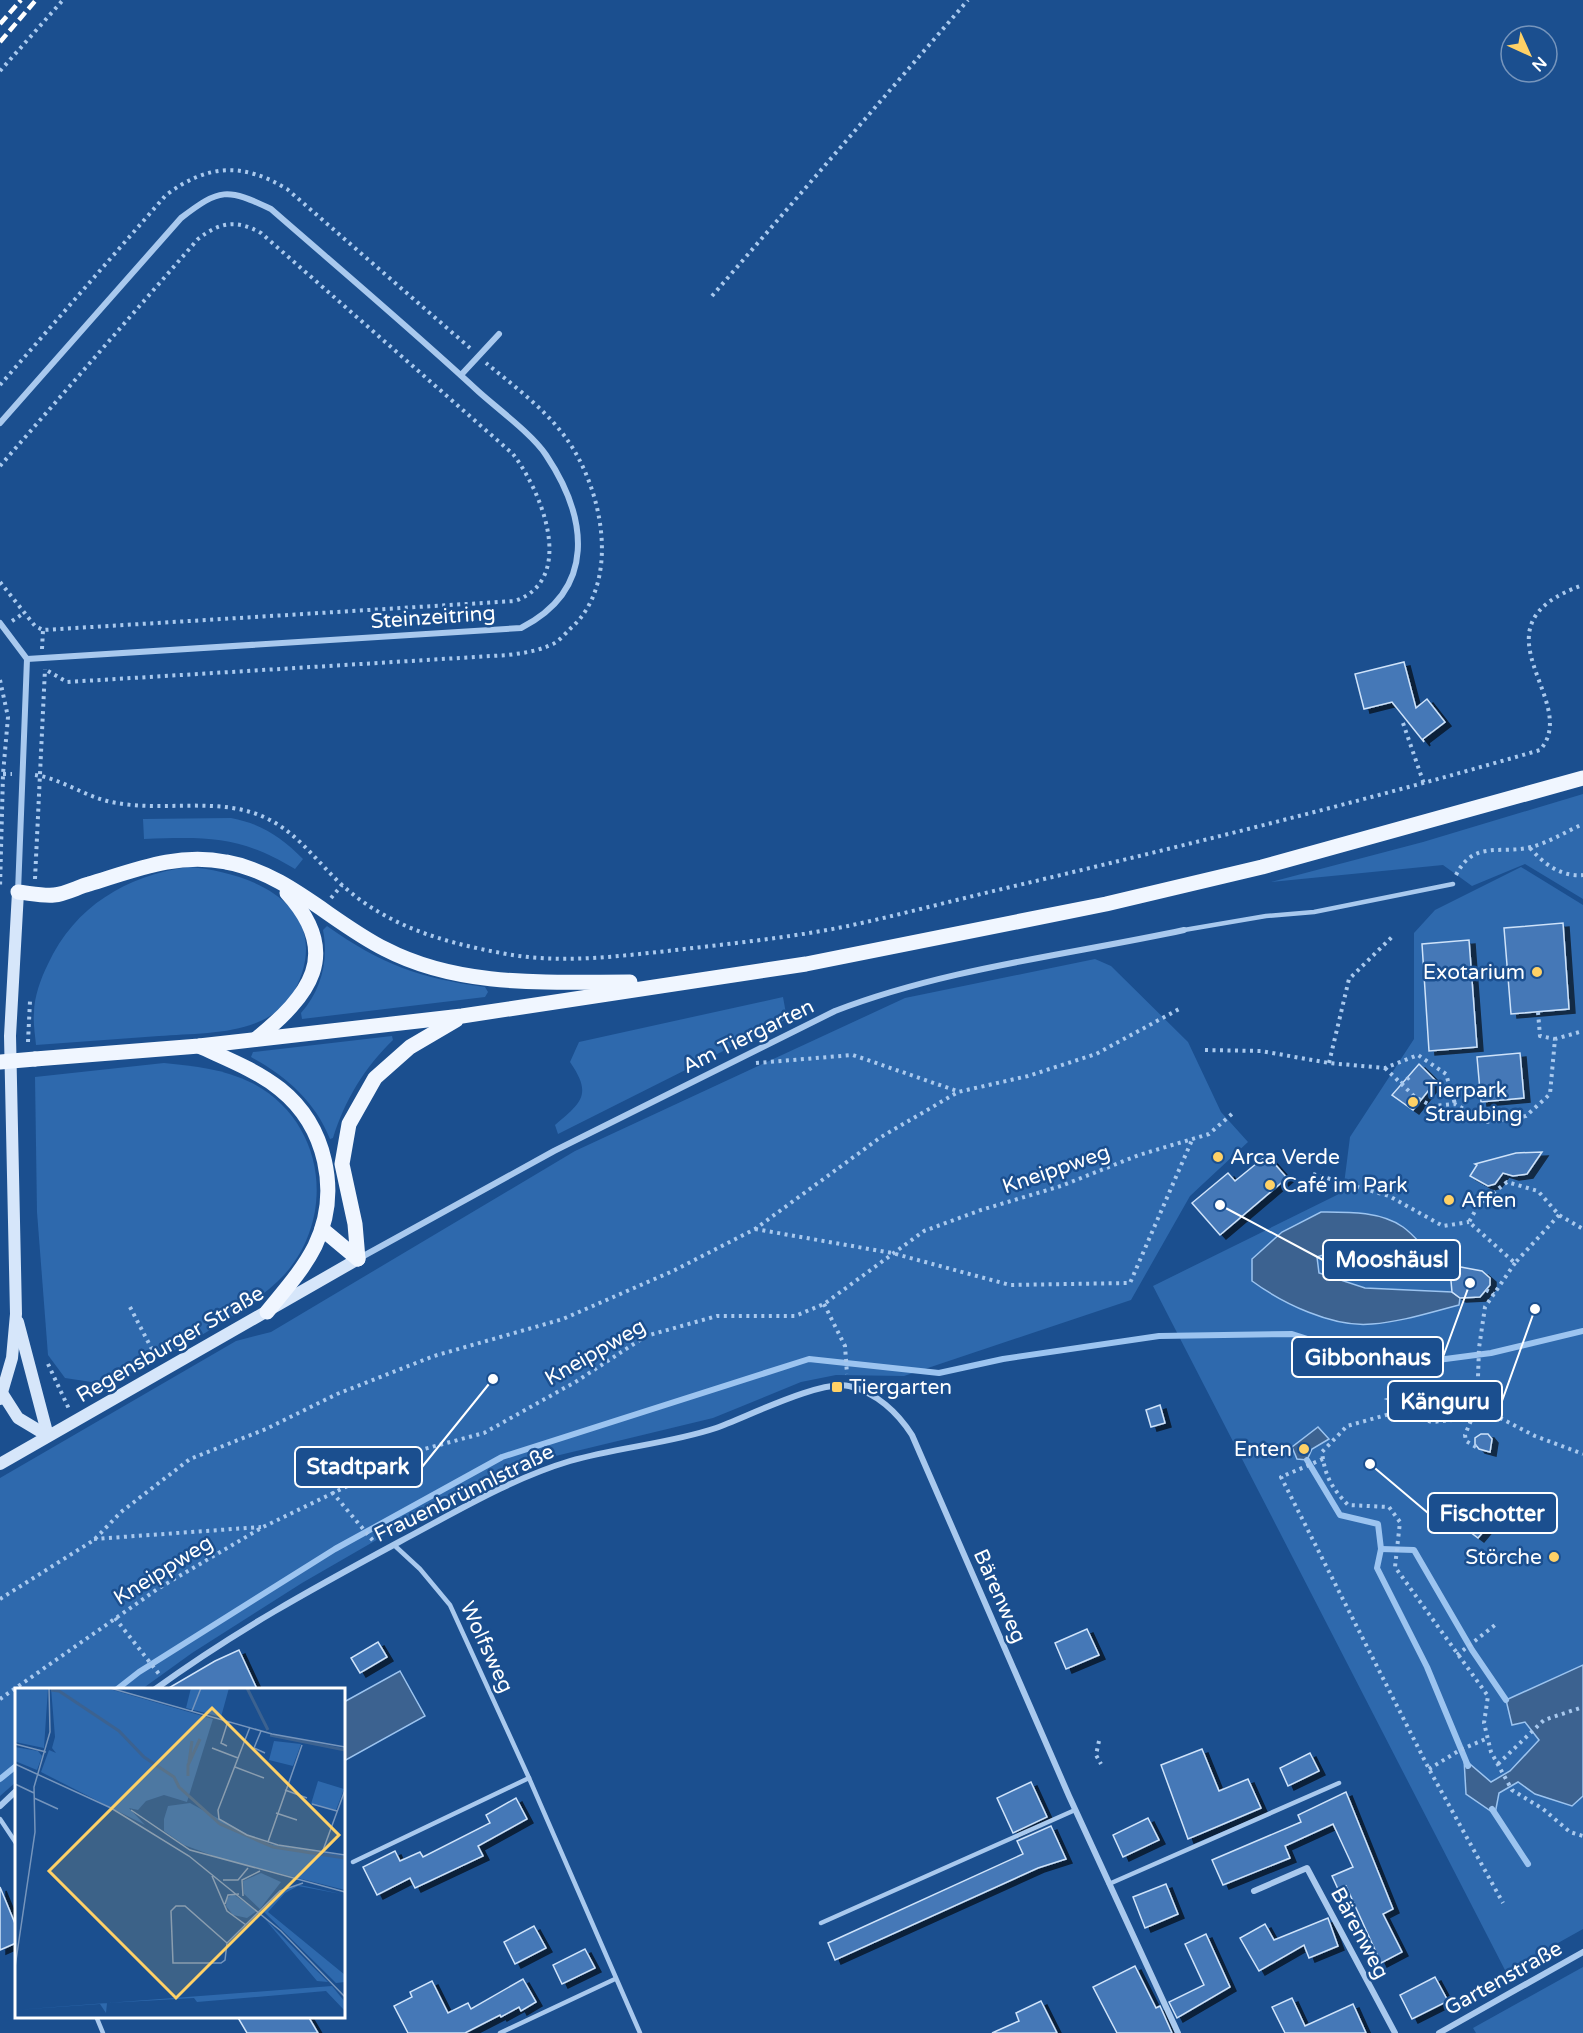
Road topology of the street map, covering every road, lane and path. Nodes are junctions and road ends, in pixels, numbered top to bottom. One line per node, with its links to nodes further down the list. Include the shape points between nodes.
1 (63, 0): 3 (path)
2 (968, 0): 4 (path)
3 (0, 71)
4 (712, 296)
5 (499, 334): 6 (street)
6 (479, 356): 7 (street); 8 (path, via 287,189 267,177 240,169 211,171 188,179 166,195); 16 (path, via 551,419 572,448 593,494 601,539 601,576 591,603 578,622 555,643 533,652 508,655 67,682)
7 (461, 375): 9 (street, Steinzeitring, via 271,209 238,194 208,197 181,218); 15 (street, Steinzeitring, via 544,452 572,511 578,543 575,573 563,597 543,617 520,628)
8 (0, 386)
9 (0, 423)
10 (0, 466): 11 (path, via 198,239 211,229 235,222 261,233 513,454 539,496 549,560 538,587 515,602 43,630 35,626)
11 (0, 582)
12 (1583, 585): 14 (path, via 1560,597 1538,617)
13 (0, 623): 15 (street)
14 (1536, 643)
15 (27, 659): 16 (path); 28 (street)
16 (45, 669): 21 (path, via 41,776 114,803 224,806 262,815 295,837 342,885 404,926 431,938 545,959 645,954 753,942 846,926)
17 (0, 680): 27 (path, via 8,717)
18 (1403, 723): 21 (path)
19 (1550, 744): 21 (path)
20 (1583, 778): 31 (main road, via 1262,867 1106,904 806,964)
21 (1424, 784)
22 (1583, 824): 23 (path)
23 (1530, 848): 24 (path, via 1543,863 1572,876); 26 (path, via 1485,849 1463,863)
24 (1583, 875)
25 (274, 880): 28 (main road, via 226,861 178,858 55,895); 31 (main road, via 383,949 442,970 518,982); 36 (main road, via 306,917 315,944 315,964 299,1000)
26 (1453, 884): 29 (lane, via 1314,912)
27 (0, 892)
28 (18, 892): 64 (street, via 10,1036)
29 (1184, 930): 40 (street, Am Tiergarten, via 1022,960 866,999)
30 (1394, 935): 42 (path, via 1349,979)
31 (678, 982): 34 (main road)
32 (1181, 1008): 46 (path, via 1096,1054 1028,1076)
33 (1538, 1012): 37 (path, via 1540,1036)
34 (462, 1016): 36 (main road); 57 (main road, via 394,1059 375,1078 349,1124 342,1164)
35 (1583, 1031): 37 (path)
36 (256, 1039): 38 (main road)
37 (1555, 1039): 47 (path, via 1550,1094 1526,1116 1486,1122)
38 (199, 1046): 41 (main road, bridge); 53 (main road, via 253,1071 280,1090 314,1128 323,1149 327,1190)
39 (1205, 1050): 42 (path, via 1261,1051)
40 (743, 1057): 46 (path, via 759,1065 853,1055); 57 (street, Am Tiergarten, via 554,1151)
41 (0, 1062)
42 (1329, 1063): 43 (path)
43 (1385, 1068): 45 (path); 47 (path, via 1418,1055 1446,1074)
44 (1412, 1075): 45 (path)
45 (1401, 1084): 47 (path, via 1432,1106)
46 (958, 1092): 54 (path, via 881,1137)
47 (1455, 1104)
48 (1233, 1113): 49 (path, Kneippweg, via 1209,1134)
49 (1192, 1139): 56 (path, Kneippweg, via 924,1231); 56 (path, via 1130,1283 1010,1285)
50 (1313, 1174): 52 (path, via 1389,1196 1443,1226)
51 (1559, 1215): 52 (path, via 1538,1191 1507,1182 1479,1204); 55 (path); 58 (path)
52 (1469, 1222): 58 (path)
53 (322, 1229): 57 (main road); 63 (main road, via 296,1275)
54 (755, 1229): 56 (path); 79 (path, via 673,1271 563,1319 434,1356 190,1459 121,1512)
55 (1583, 1229)
56 (892, 1253): 61 (path, Kneippweg)
57 (358, 1259): 63 (street, Regensburger Straße)
58 (1515, 1263): 60 (path)
59 (1486, 1290): 60 (path)
60 (1494, 1294): 70 (path, via 1485,1307)
61 (824, 1305): 67 (path, via 845,1346); 77 (path, Kneippweg, via 795,1316 717,1316 646,1336 577,1381 484,1433 424,1449)
62 (130, 1306): 66 (path)
63 (267, 1312): 66 (street, Regensburger Straße)
64 (15, 1314): 68 (street, via 12,1358); 72 (street)
65 (48, 1364): 71 (path)
66 (163, 1370): 71 (street, Regensburger Straße)
67 (848, 1377)
68 (1, 1396): 72 (street, via 18,1418)
69 (882, 1403): 81 (street, Frauenbrünnlstraße, via 848,1386 812,1390 664,1443 571,1461 476,1500); 101 (street, Bärenweg, via 900,1416 912,1435)
70 (1477, 1406): 73 (path, via 1465,1435 1466,1442); 74 (path, via 1535,1436); 75 (path, via 1452,1420 1432,1422 1396,1412 1347,1426 1322,1452)
71 (74, 1421): 72 (street, Regensburger Straße)
72 (48, 1436): 76 (street, Regensburger Straße)
73 (1476, 1447)
74 (1583, 1454)
75 (1323, 1459): 85 (path, via 1330,1486 1348,1505 1389,1506 1400,1522 1395,1567); 96 (path, via 1281,1477)
76 (0, 1464)
77 (332, 1492): 78 (path, Kneippweg); 80 (path)
78 (263, 1527): 79 (path); 83 (path, Kneippweg)
79 (94, 1540): 82 (path)
80 (374, 1541)
81 (394, 1545): 89 (street, Frauenbrünnlstraße, via 241,1629); 97 (lane, Wolfsweg, via 450,1605)
82 (0, 1599)
83 (115, 1618): 86 (path); 88 (path, Kneippweg)
84 (1495, 1624): 85 (path)
85 (1457, 1655): 92 (path, via 1488,1696 1484,1724)
86 (158, 1673)
87 (15, 1688): 90 (path, Kneippweg)
88 (16, 1688)
89 (155, 1688)
90 (0, 1699)
91 (1583, 1707): 95 (path, via 1544,1720)
92 (1488, 1738): 95 (path); 96 (path)
93 (1099, 1741): 94 (path, via 1096,1755)
94 (1101, 1764)
95 (1498, 1764): 103 (path, via 1512,1790 1570,1832)
96 (1429, 1769): 108 (path)
97 (529, 1778): 105 (lane); 111 (lane, Wolfsweg)
98 (1339, 1783): 106 (lane)
99 (15, 1792): 100 (street)
100 (0, 1806)
101 (1075, 1810): 106 (street, Bärenweg); 109 (lane)
102 (0, 1819): 104 (lane)
103 (1583, 1835)
104 (15, 1842)
105 (353, 1862)
106 (1109, 1884): 116 (street, Bärenweg)
107 (1254, 1891): 117 (street, Bärenweg, via 1307,1868)
108 (1503, 1903)
109 (821, 1923)
110 (1583, 1952): 118 (street, Gartenstraße)
111 (615, 1979): 114 (lane); 115 (lane, Wolfsweg)
112 (97, 2018): 113 (lane)
113 (103, 2033)
114 (500, 2033)
115 (640, 2033)
116 (1178, 2033)
117 (1395, 2033)
118 (1438, 2033)

